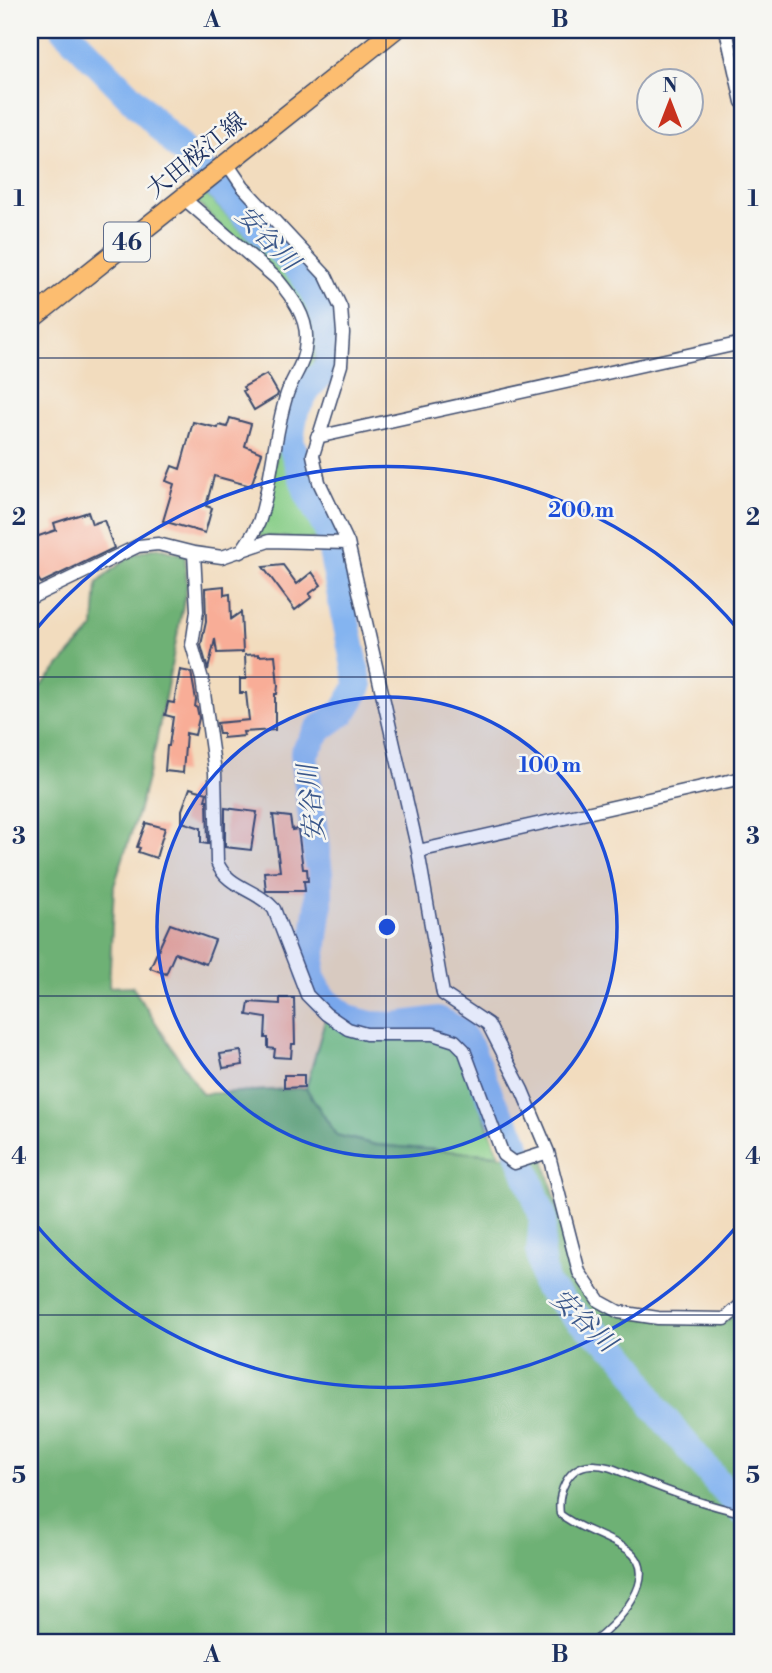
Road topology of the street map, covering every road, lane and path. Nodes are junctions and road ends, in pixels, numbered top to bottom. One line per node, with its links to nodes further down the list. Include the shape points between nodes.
1 (394, 30): 4 (main road, 大田桜江線 / 46)
2 (726, 30): 3 (street)
3 (742, 102)
4 (221, 165): 5 (main road, 大田桜江線 / 46); 8 (street, via 326,276 341,308 341,365)
5 (187, 194): 6 (main road, 大田桜江線 / 46); 10 (street, via 290,294 302,316 307,340 301,369 284,404 260,522)
6 (30, 320)
7 (742, 343): 8 (street)
8 (317, 437): 9 (street, via 313,455 318,482)
9 (345, 543): 10 (street, via 269,541); 14 (street)
10 (241, 552): 11 (street, via 222,557)
11 (194, 553): 12 (street, via 158,544 138,546); 15 (street, via 197,611 192,645 202,678 215,772 221,872 274,909 307,995 326,1014 348,1029 366,1034 433,1034 455,1041 471,1065 503,1155 514,1164)
12 (30, 598)
13 (742, 778): 14 (street)
14 (418, 851): 15 (street, via 443,994 488,1024 522,1090)
15 (544, 1153): 16 (street, via 579,1272 599,1301 619,1312 658,1318 725,1319)
16 (742, 1304)
17 (742, 1513): 18 (lane, via 704,1504 614,1468 577,1468 566,1481 559,1514 627,1550 642,1571 633,1601)
18 (593, 1643)

